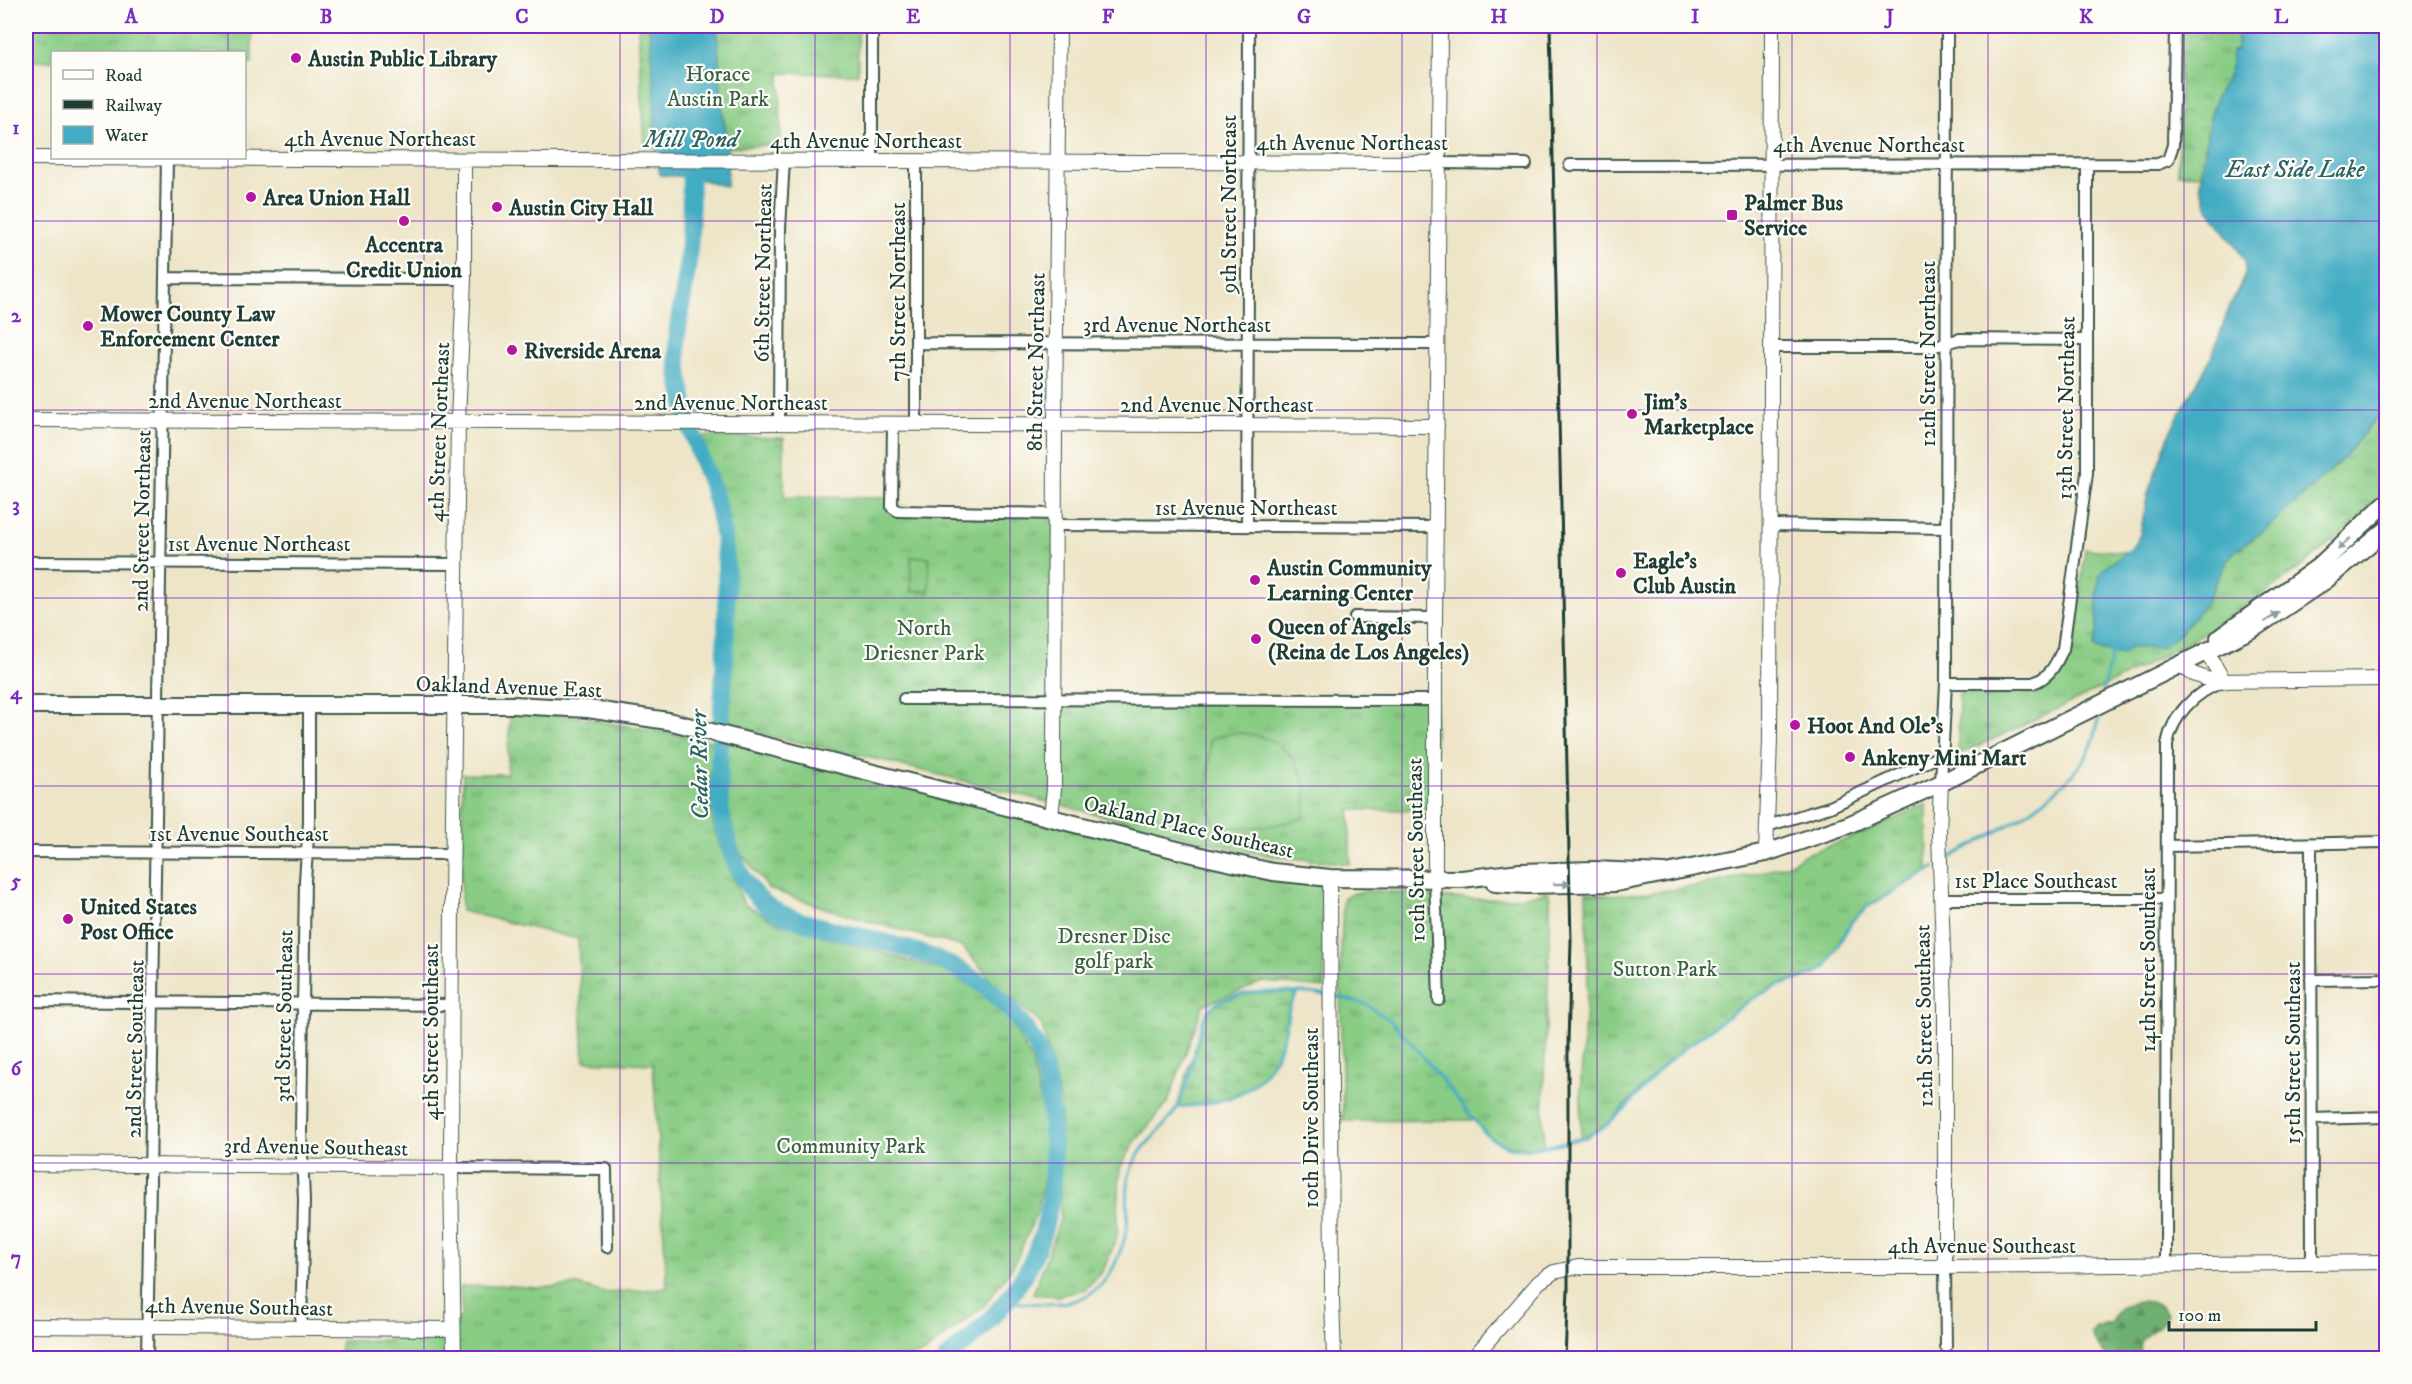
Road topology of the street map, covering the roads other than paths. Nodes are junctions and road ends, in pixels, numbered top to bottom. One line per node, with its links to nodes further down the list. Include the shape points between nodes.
1 (872, 26): 14 (street)
2 (1059, 26): 16 (street, 8th Street Northeast)
3 (1249, 26): 17 (street, 9th Street Northeast)
4 (1440, 26): 18 (street, 10th Street Southeast)
5 (1772, 26): 22 (street)
6 (1947, 26): 23 (street, 12th Street Northeast)
7 (2175, 26): 20 (street, 4th Avenue Northeast, via 2173,145 2168,160 2150,165)
8 (26, 158): 9 (street, 4th Avenue Northeast)
9 (51, 158)
10 (167, 159): 24 (street, 2nd Street Northeast)
11 (246, 159): 12 (street, 4th Avenue Northeast)
12 (464, 160): 13 (street, 4th Avenue Northeast); 25 (street, 4th Street Northeast)
13 (784, 160): 14 (street, 4th Avenue Northeast); 36 (street, 6th Street Northeast)
14 (872, 161): 15 (street, 4th Avenue Northeast)
15 (916, 161): 16 (street, 4th Avenue Northeast); 27 (street, 7th Street Northeast)
16 (1058, 162): 17 (street, 4th Avenue Northeast); 29 (street, 8th Street Northeast)
17 (1248, 163): 18 (street, 4th Avenue Northeast); 28 (street, 9th Street Northeast)
18 (1439, 163): 19 (street, 4th Avenue Northeast); 30 (street, 10th Street Southeast)
19 (1526, 164)
20 (2087, 164): 23 (street, 4th Avenue Northeast); 26 (street, 13th Street Northeast)
21 (1570, 165): 22 (street, 4th Avenue Northeast)
22 (1771, 165): 23 (street, 4th Avenue Northeast); 32 (street)
23 (1947, 165): 31 (street, 12th Street Northeast)
24 (166, 278): 25 (street); 34 (street, 2nd Street Northeast)
25 (464, 279): 35 (street, 4th Street Northeast)
26 (2087, 340): 31 (street, via 1960,339); 58 (street, 13th Street Northeast, via 2087,474 2063,648 2051,672 2033,683)
27 (916, 343): 29 (street, 3rd Avenue Northeast); 37 (street, 7th Street Northeast)
28 (1247, 343): 29 (street, 3rd Avenue Northeast); 30 (street, 3rd Avenue Northeast); 40 (street, 9th Street Northeast)
29 (1056, 344): 39 (street, 8th Street Northeast)
30 (1437, 344): 41 (street, 10th Street Southeast)
31 (1947, 344): 32 (street); 47 (street, 12th Street Northeast)
32 (1771, 347): 44 (street)
33 (26, 420): 34 (street, 2nd Avenue Northeast)
34 (163, 421): 35 (street, 2nd Avenue Northeast); 50 (street, 2nd Street Northeast)
35 (458, 421): 36 (street, 2nd Avenue Northeast); 51 (street, 4th Street Northeast)
36 (779, 423): 38 (street, 2nd Avenue Northeast)
37 (915, 423): 38 (street, 2nd Avenue Northeast); 39 (street, 2nd Avenue Northeast)
38 (893, 424): 43 (street, 1st Avenue Northeast, via 892,507 905,513)
39 (1054, 424): 40 (street, 2nd Avenue Northeast); 43 (street, 8th Street Northeast)
40 (1247, 425): 41 (street, 2nd Avenue Northeast); 45 (street, 9th Street Northeast)
41 (1437, 426): 46 (street, 10th Street Southeast)
42 (2386, 503): 54 (main road, one-way to 54, via 2318,567)
43 (1055, 519): 45 (street, 1st Avenue Northeast); 60 (street, 8th Street Northeast)
44 (1770, 525): 47 (street); 69 (street)
45 (1247, 526): 46 (street, 1st Avenue Northeast)
46 (1436, 527): 53 (street, 10th Street Southeast)
47 (1946, 528): 58 (street, 12th Street Northeast)
48 (2386, 530): 54 (main road, one-way to 48, via 2256,627 2299,600)
49 (26, 562): 50 (street, 1st Avenue Northeast)
50 (160, 562): 51 (street, 1st Avenue Northeast); 63 (street, 2nd Street Northeast)
51 (456, 564): 65 (street, 4th Street Northeast)
52 (1355, 617): 53 (street)
53 (1435, 618): 61 (street, 10th Street Southeast)
54 (2206, 650): 55 (main road, Oakland Place Southeast); 57 (street)
55 (2179, 664): 57 (street, via 2193,674); 67 (main road, Oakland Place Southeast)
56 (2386, 679): 57 (street)
57 (2224, 682): 72 (street, 14th Street Southeast, via 2190,701 2170,732)
58 (1946, 683): 66 (street, 12th Street Southeast)
59 (904, 699): 60 (street)
60 (1054, 699): 61 (street); 68 (street, 8th Street Northeast, via 1054,789)
61 (1435, 700): 79 (street, 10th Street Southeast)
62 (26, 705): 63 (main road, Oakland Avenue East)
63 (158, 705): 64 (main road, Oakland Avenue East); 74 (street, 2nd Street Southeast)
64 (309, 705): 65 (main road, Oakland Avenue East); 75 (street, 3rd Street Southeast)
65 (454, 705): 68 (main road, Oakland Avenue East, via 580,708 647,717); 77 (street, 4th Street Southeast)
66 (1942, 755): 67 (street, 12th Street Southeast); 69 (street, via 1830,807)
67 (1941, 783): 76 (main road, Oakland Place Southeast, via 1848,825); 80 (street, 12th Street Southeast)
68 (1050, 816): 78 (main road, Oakland Place Southeast, via 1253,868)
69 (1767, 826): 76 (street)
70 (2386, 842): 71 (street)
71 (2311, 844): 72 (street); 83 (street, 15th Street Southeast)
72 (2167, 846): 81 (street, 14th Street Southeast)
73 (26, 852): 74 (street, 1st Avenue Southeast)
74 (156, 852): 75 (street, 1st Avenue Southeast); 86 (street, 2nd Street Southeast)
75 (307, 853): 77 (street, 1st Avenue Southeast); 87 (street, 3rd Street Southeast)
76 (1766, 853): 79 (main road, Oakland Place Southeast, via 1616,883 1527,885)
77 (452, 854): 88 (street, 4th Street Southeast)
78 (1330, 878): 79 (main road, Oakland Place Southeast); 107 (street, 10th Drive Southeast)
79 (1435, 879): 84 (street, 10th Street Southeast)
80 (1942, 893): 81 (street, 1st Place Southeast); 99 (street, 12th Street Southeast)
81 (2166, 899): 98 (street, 14th Street Southeast)
82 (2386, 979): 83 (street)
83 (2311, 980): 90 (street, 15th Street Southeast)
84 (1439, 1000)
85 (26, 1001): 86 (street)
86 (154, 1001): 87 (street); 92 (street, 2nd Street Southeast)
87 (303, 1003): 88 (street); 93 (street, 3rd Street Southeast)
88 (451, 1005): 94 (street, 4th Street Southeast)
89 (2386, 1117): 90 (street)
90 (2312, 1119): 97 (street, 15th Street Southeast)
91 (26, 1164): 92 (street, 3rd Avenue Southeast)
92 (151, 1166): 93 (street, 3rd Avenue Southeast); 101 (street, 2nd Street Southeast)
93 (302, 1167): 94 (street, 3rd Avenue Southeast); 102 (street, 3rd Street Southeast)
94 (452, 1168): 95 (street, 3rd Avenue Southeast, via 606,1169); 103 (street, 4th Street Southeast)
95 (607, 1247)
96 (2386, 1262): 97 (street, 4th Avenue Southeast)
97 (2312, 1263): 98 (street, 4th Avenue Southeast)
98 (2166, 1265): 99 (street, 4th Avenue Southeast)
99 (1946, 1267): 104 (street, 12th Street Southeast); 108 (street, 4th Avenue Southeast, via 1578,1267 1554,1272 1539,1282)
100 (26, 1326): 101 (street, 4th Avenue Southeast)
101 (148, 1326): 102 (street, 4th Avenue Southeast); 105 (street, 2nd Street Southeast)
102 (301, 1328): 103 (street, 4th Avenue Southeast)
103 (453, 1329): 106 (street, 4th Street Southeast)
104 (1946, 1347)
105 (147, 1359)
106 (454, 1359)
107 (1334, 1359)
108 (1473, 1359)

